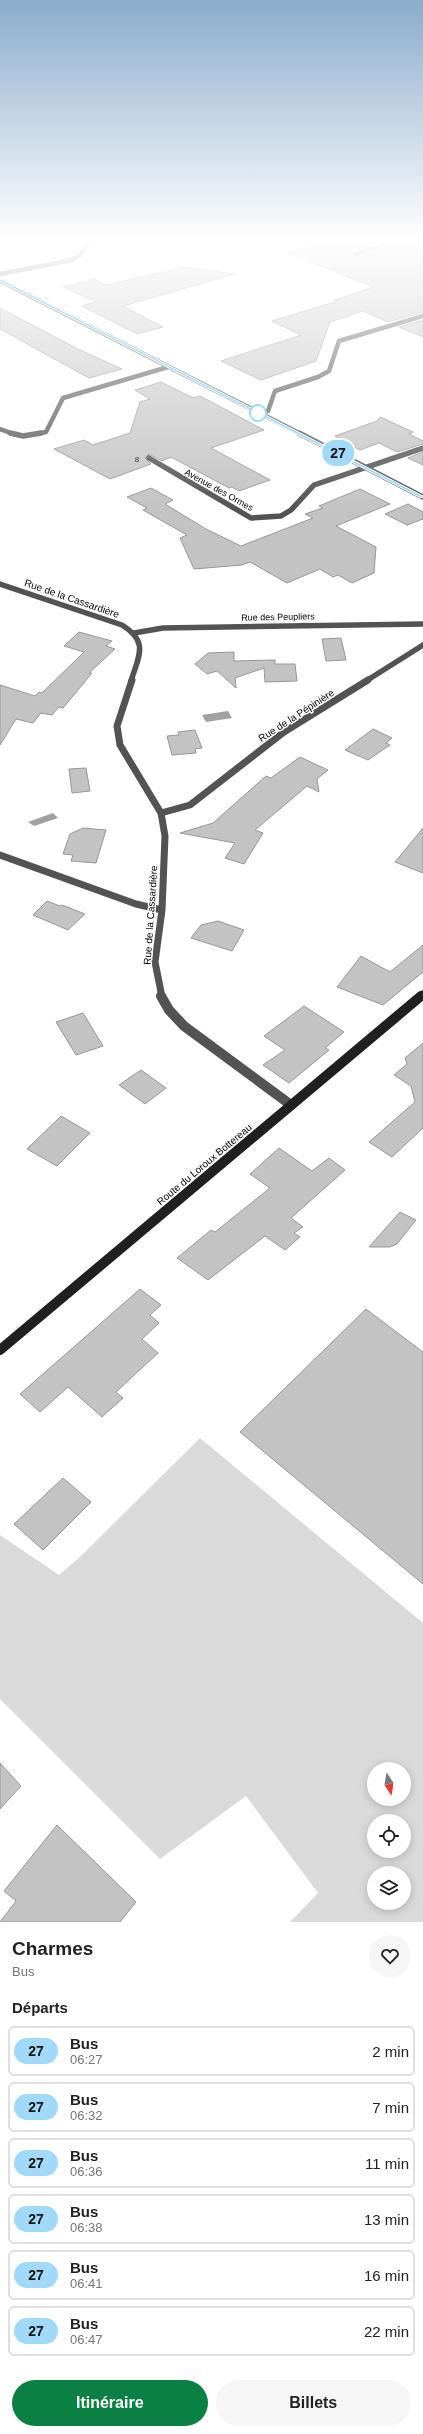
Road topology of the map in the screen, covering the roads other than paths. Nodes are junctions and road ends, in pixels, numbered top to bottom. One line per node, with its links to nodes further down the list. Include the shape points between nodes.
1 (100, 332): 3 (street)
2 (370, 332): 4 (street, via 339,341 328,371 318,377 275,391 268,411)
3 (168, 367): 4 (street); 5 (street, via 63,398 46,432 28,437 10,435)
4 (260, 414): 8 (street)
5 (0, 429)
6 (423, 448): 8 (street, Avenue des Ormes)
7 (149, 458): 8 (street, Avenue des Ormes, via 251,518 259,519 272,518 292,510 311,487)
8 (365, 467): 9 (street)
9 (423, 497)
10 (0, 584): 12 (street, Rue de la Cassardière, via 122,625)
11 (423, 624): 12 (street, Rue des Peupliers, via 163,628)
12 (134, 632): 14 (street, Rue de la Cassardière, via 142,650 117,726 120,745)
13 (423, 645): 14 (street, Rue de la Pépinière, via 284,732 190,805)
14 (161, 813): 16 (street, Rue de la Cassardière, via 165,836)
15 (0, 855): 16 (street, via 136,904)
16 (162, 910): 18 (street, Rue de la Cassardière, via 155,962 159,992 169,1010 184,1026)
17 (423, 994): 18 (main road, Route du Loroux Bottereau)
18 (291, 1105): 19 (main road, Route du Loroux Bottereau)
19 (0, 1350)

